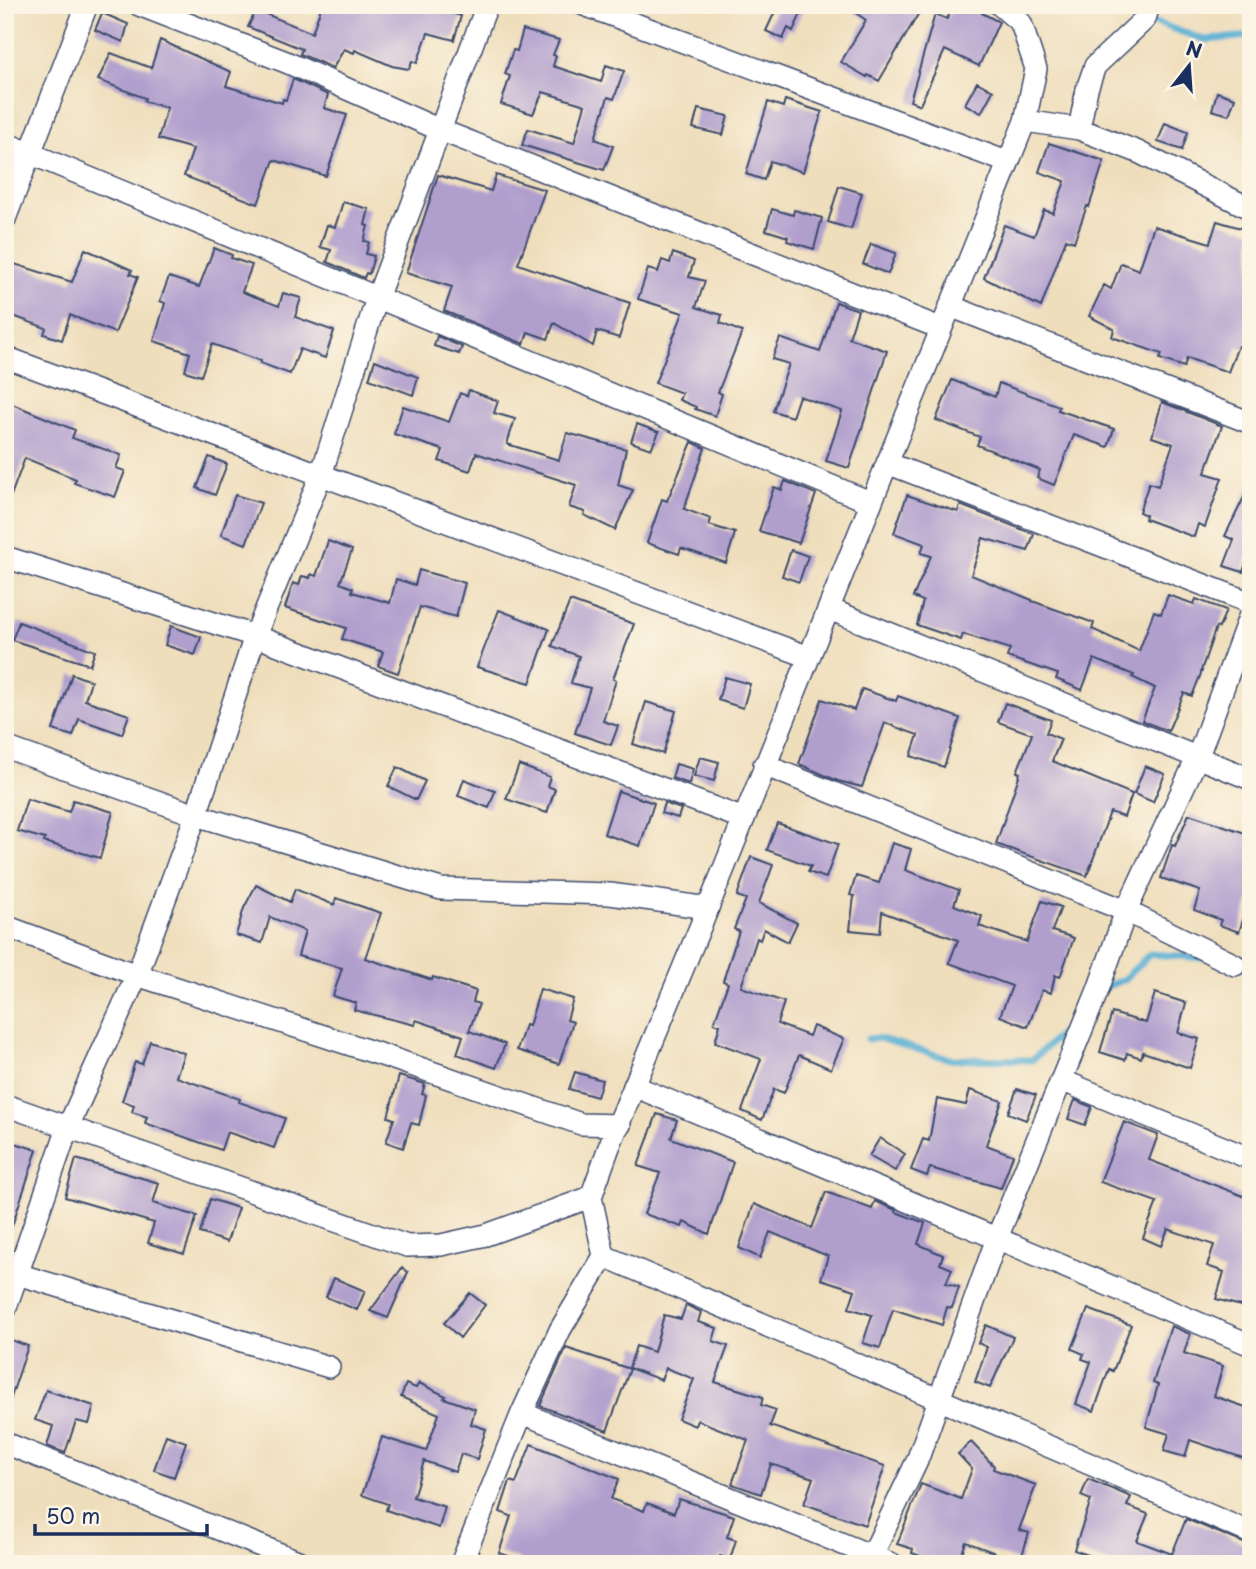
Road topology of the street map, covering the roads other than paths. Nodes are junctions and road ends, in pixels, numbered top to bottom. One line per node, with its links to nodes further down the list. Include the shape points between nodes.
1 (87, 5): 11 (street)
2 (139, 5): 9 (street, via 286,62)
3 (487, 5): 9 (street)
4 (584, 5): 12 (street)
5 (1000, 5): 7 (street, via 1021,23 1035,69)
6 (1149, 5): 8 (street, via 1145,19 1095,66)
7 (1025, 121): 8 (street); 12 (street)
8 (1079, 129): 13 (street, via 1138,152)
9 (440, 130): 15 (street); 17 (street)
10 (5, 143): 11 (street)
11 (30, 152): 14 (street); 15 (street)
12 (1007, 162): 16 (street)
13 (1251, 209)
14 (5, 219)
15 (377, 298): 21 (street); 22 (street)
16 (950, 306): 17 (street); 19 (street)
17 (940, 327): 20 (street)
18 (5, 357): 21 (street)
19 (1251, 423)
20 (887, 463): 22 (street); 24 (street)
21 (321, 475): 27 (street); 28 (street)
22 (870, 502): 25 (street)
23 (5, 557): 27 (street)
24 (1251, 603)
25 (828, 609): 28 (street); 30 (street)
26 (1251, 612): 30 (street)
27 (255, 636): 33 (street); 34 (street)
28 (809, 657): 31 (street)
29 (5, 747): 33 (street)
30 (1198, 756): 32 (street); 36 (street)
31 (764, 765): 34 (street); 36 (street)
32 (1251, 779)
33 (196, 815): 35 (street, via 441,889 610,894); 39 (street)
34 (744, 818): 35 (street)
35 (708, 908): 41 (street)
36 (1126, 911): 38 (street); 40 (street)
37 (5, 926): 39 (street)
38 (1235, 965)
39 (137, 975): 43 (street, via 581,1124); 44 (street)
40 (1061, 1080): 45 (street); 47 (street)
41 (634, 1086): 43 (street); 47 (street)
42 (5, 1105): 44 (street)
43 (620, 1125): 46 (street)
44 (68, 1127): 46 (street, via 407,1246 441,1245 485,1235); 49 (street)
45 (1251, 1160)
46 (591, 1197): 48 (street)
47 (997, 1238): 51 (street); 53 (street)
48 (604, 1256): 53 (street); 54 (street, via 560,1330)
49 (12, 1273): 50 (street); 52 (street)
50 (5, 1310)
51 (1251, 1345)
52 (329, 1367)
53 (938, 1399): 56 (street); 57 (street, via 917,1461)
54 (522, 1413): 57 (street); 59 (street)
55 (5, 1443): 58 (street)
56 (1251, 1533)
57 (870, 1560): 60 (street)
58 (305, 1564)
59 (461, 1564)
60 (892, 1564)

